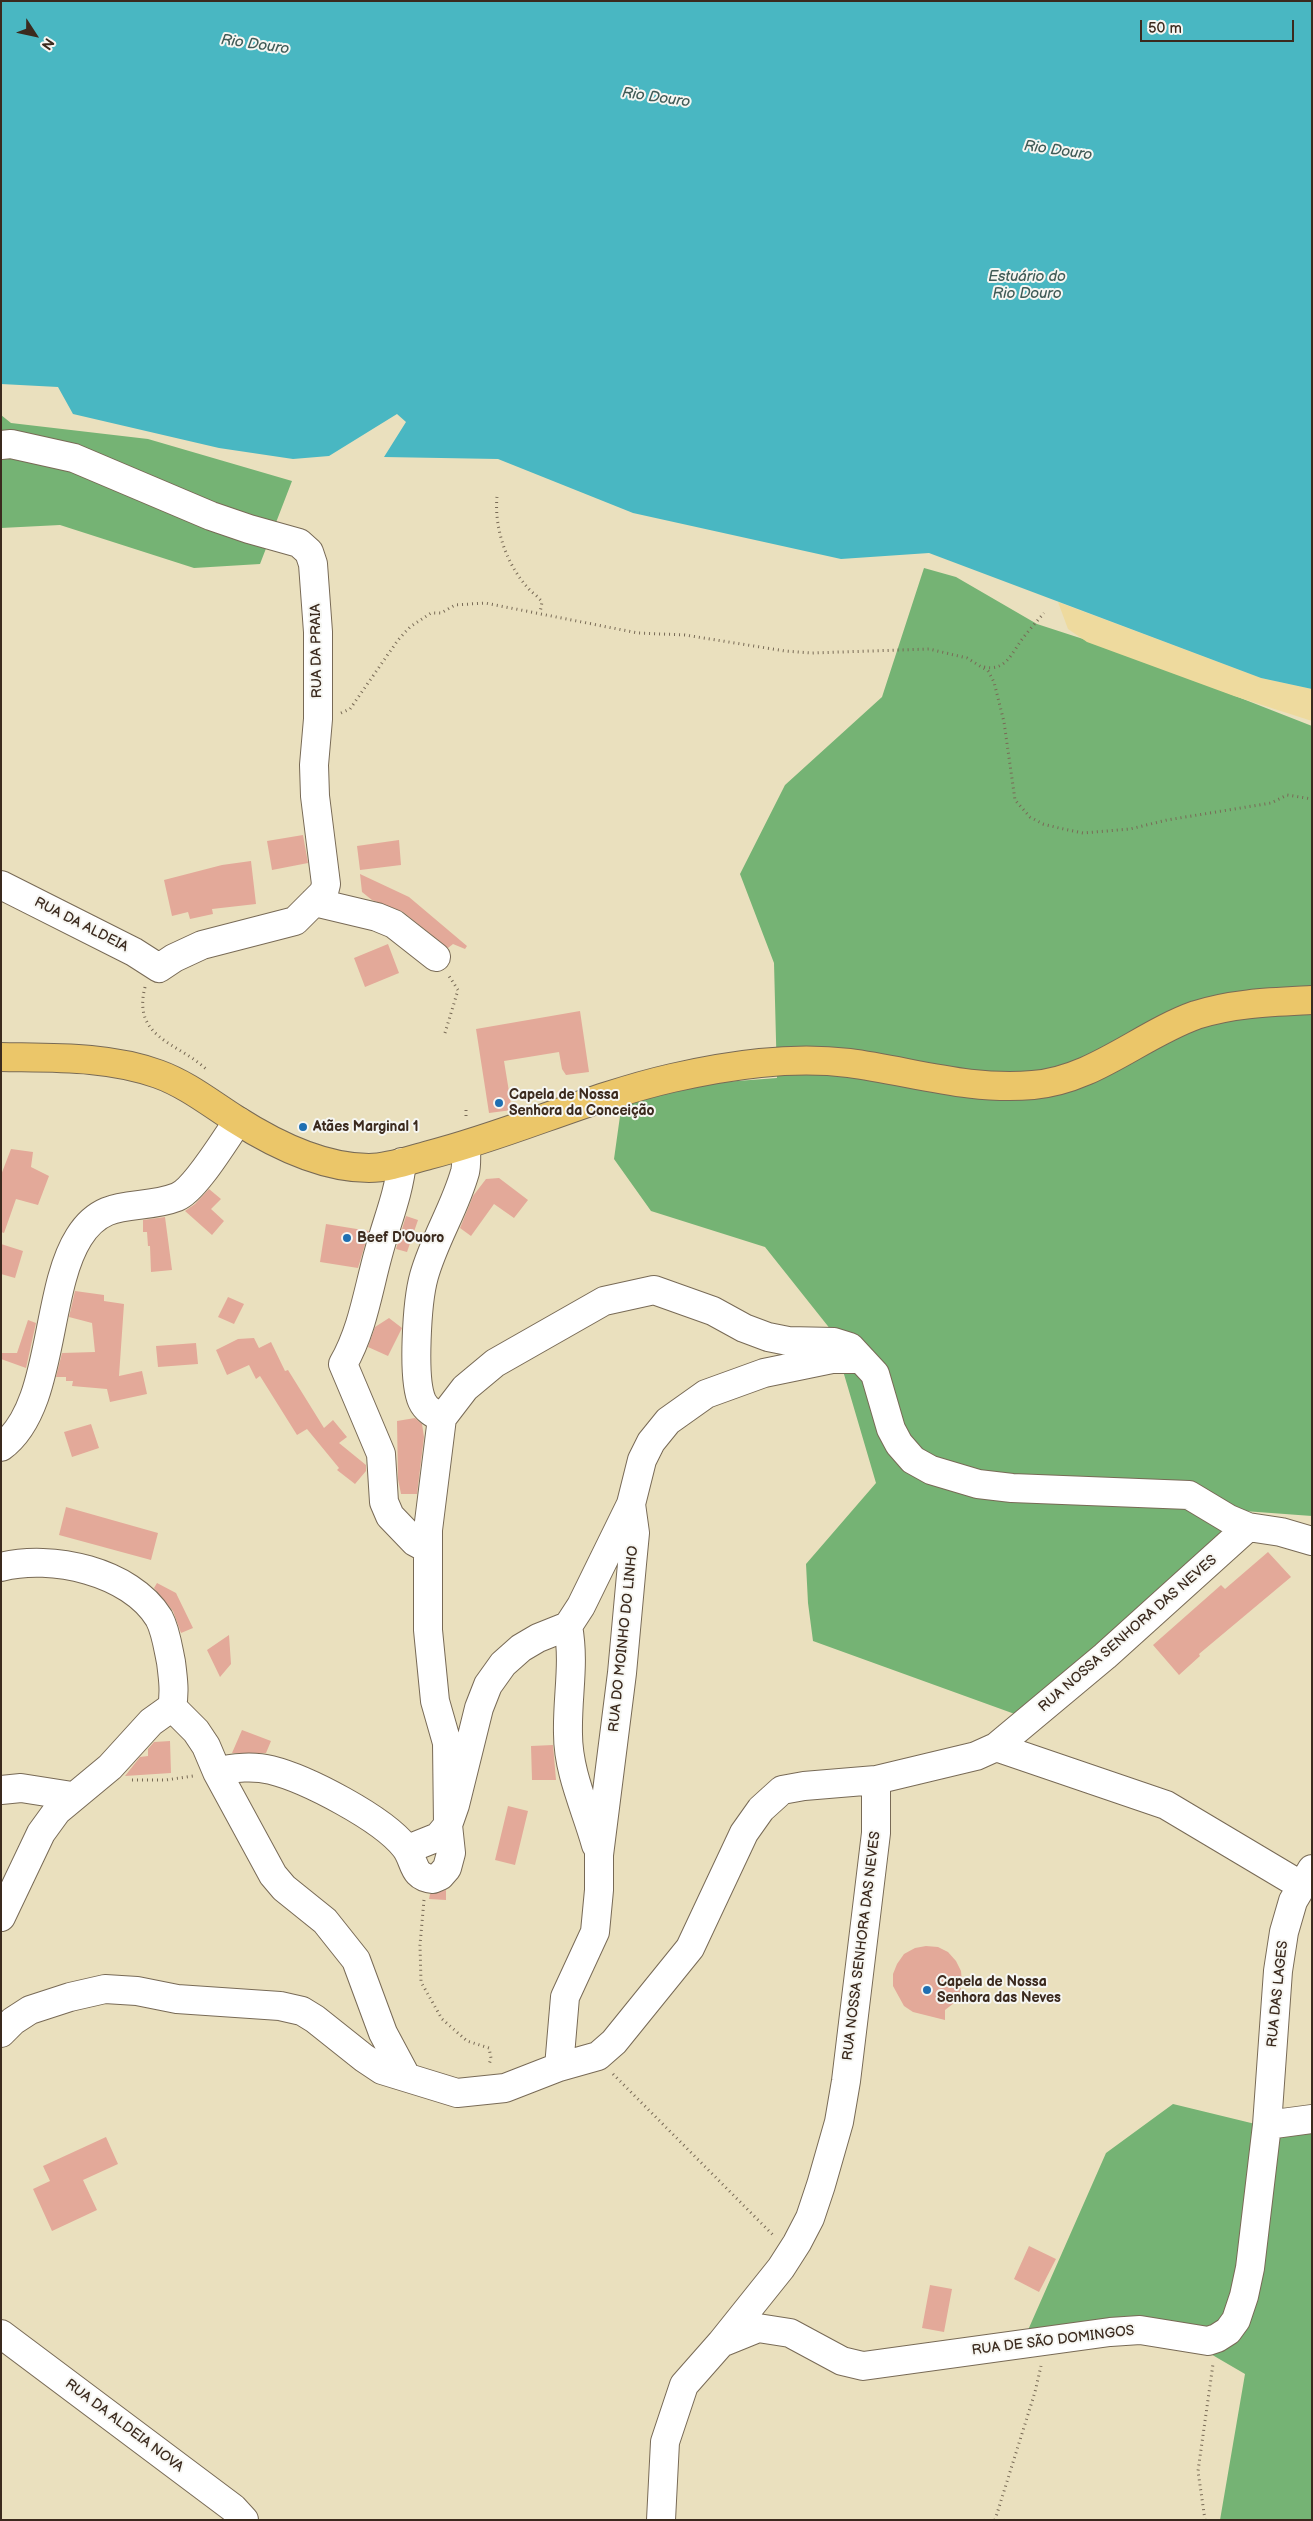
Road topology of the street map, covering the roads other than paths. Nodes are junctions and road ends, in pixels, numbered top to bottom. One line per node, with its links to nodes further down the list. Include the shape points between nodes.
1 (1, 445): 3 (street, RUA DA PRAIA, via 11,444 74,458 202,512 299,543 309,552 316,599 318,719 315,796 326,884 324,892)
2 (1, 885): 5 (street, RUA DA ALDEIA, via 134,952)
3 (314, 902): 4 (street, via 394,924); 5 (street, RUA DA PRAIA, via 295,921 202,946)
4 (436, 957)
5 (159, 968)
6 (1312, 1000): 9 (main road, via 1240,1006 1195,1016 1103,1064 1071,1077 1036,1085 976,1085 845,1062 734,1065 660,1082)
7 (1, 1057): 8 (main road, via 97,1061 140,1068 182,1085)
8 (238, 1121): 10 (main road, via 294,1150 324,1161 372,1168); 13 (street, via 191,1185 178,1197 107,1209 79,1235 68,1256 40,1376 28,1412)
9 (466, 1146): 10 (main road); 12 (street, via 466,1171 424,1277 419,1306 418,1391 430,1412)
10 (402, 1162): 17 (street, via 400,1186 360,1329 343,1364 381,1454 384,1502 390,1516 415,1542)
11 (863, 1359): 12 (street, via 850,1347 834,1342 768,1337 714,1311 654,1290 604,1301 495,1363 465,1388); 14 (street, RUA DO MOINHO DO LINHO, via 832,1359 764,1373 706,1394 668,1421 652,1442 642,1460); 15 (street, via 875,1374 898,1444 913,1460 930,1470 978,1484 1012,1488 1085,1493 1174,1492 1189,1495)
12 (442, 1418): 17 (street)
13 (1, 1448)
14 (631, 1504): 19 (street); 28 (street, RUA DO MOINHO DO LINHO, via 635,1533 622,1674)
15 (1248, 1527): 16 (street); 21 (street, RUA NOSSA SENHORA DAS NEVES, via 1105,1656)
16 (1312, 1541)
17 (428, 1549): 26 (street, via 428,1630 435,1702 447,1743)
18 (1, 1567): 20 (street, via 22,1563 60,1564 97,1574 135,1593 159,1618 165,1632 175,1685)
19 (568, 1626): 26 (street, via 522,1648 503,1664 488,1685); 28 (street, via 572,1678 568,1734 572,1769)
20 (172, 1707): 22 (street, via 196,1731); 25 (street, via 151,1722 110,1767)
21 (996, 1747): 23 (street, RUA NOSSA SENHORA DAS NEVES, via 976,1756); 29 (street, via 1166,1805)
22 (217, 1770): 27 (street, via 269,1769 290,1776 367,1814); 33 (street, via 274,1875 284,1888 325,1921 356,1960 383,2033)
23 (876, 1780): 32 (street, via 782,1790 761,1809 744,1834 690,1948 634,2021 598,2056); 37 (street, RUA NOSSA SENHORA DAS NEVES, via 876,1833 839,2122 810,2218 792,2251)
24 (1, 1790): 25 (street, via 21,1788)
25 (72, 1796): 30 (street, via 41,1833)
26 (448, 1825): 27 (street, via 438,1837); 27 (street, via 450,1861 440,1876 426,1878 413,1867)
27 (406, 1848)
28 (599, 1854): 32 (street, RUA DO MOINHO DO LINHO, via 594,1932 565,1997)
29 (1307, 1877): 35 (street, RUA DAS LAGES, via 1293,1901 1284,1932 1278,1971)
30 (1, 1917)
31 (1, 2033): 33 (street, via 30,2010 105,1989 137,1991 177,2000 280,2006 302,2011 331,2029 382,2070)
32 (559, 2067): 33 (street, via 504,2088 457,2093)
33 (406, 2076)
34 (1312, 2119): 35 (street)
35 (1267, 2125): 37 (street, RUA DE SÃO DOMINGOS, via 1244,2296 1236,2320 1217,2338 1193,2340 1140,2330 1072,2336 863,2366 842,2362 790,2332 758,2328)
36 (1, 2334): 38 (street, RUA DA ALDEIA NOVA, via 233,2508)
37 (721, 2343): 39 (street, RUA NOSSA SENHORA DAS NEVES, via 684,2385 665,2442)
38 (244, 2520)
39 (661, 2520)

